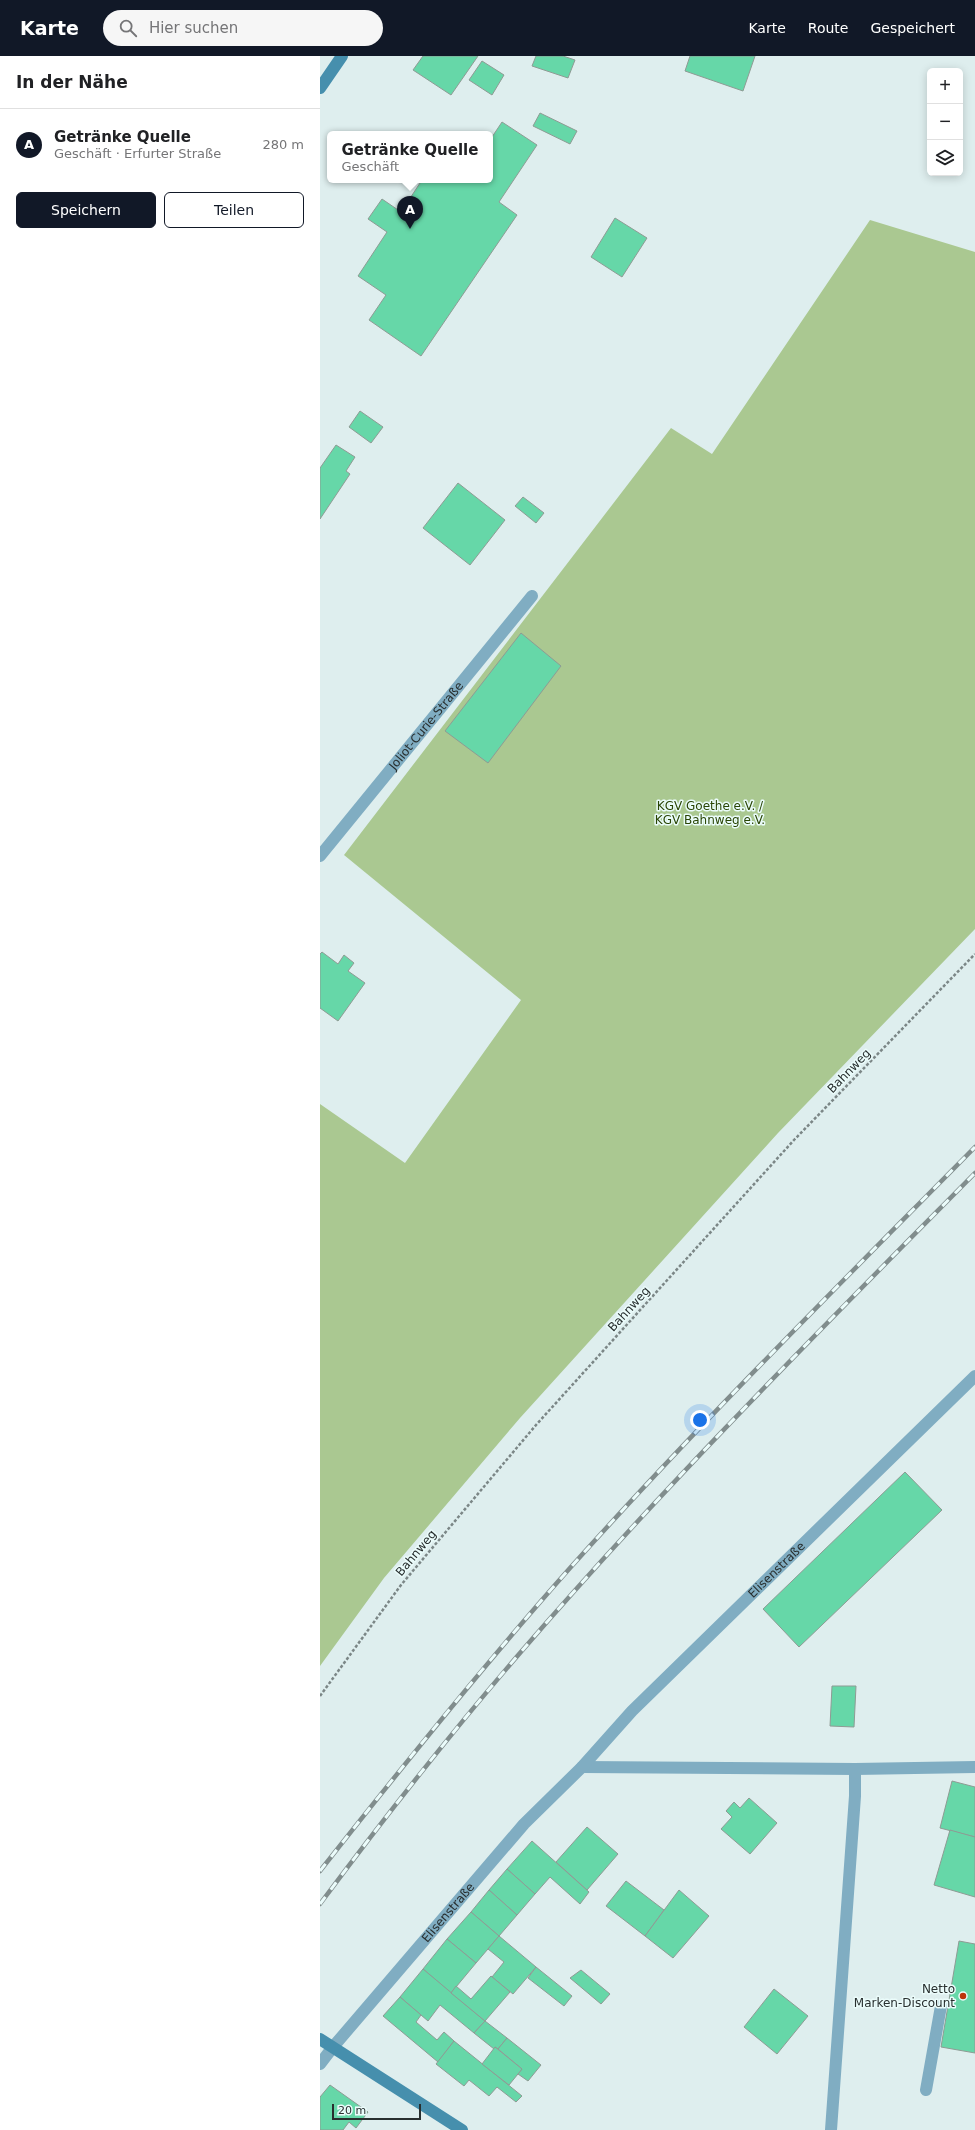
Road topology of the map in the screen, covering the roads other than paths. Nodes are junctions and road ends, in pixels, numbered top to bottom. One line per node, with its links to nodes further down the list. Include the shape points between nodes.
1 (342, 56): 2 (street)
2 (320, 88)
3 (532, 596): 4 (street, Joliot-Curie-Straße)
4 (320, 856)
5 (975, 1376): 6 (street, Elisenstraße, via 632,1711)
6 (582, 1767): 8 (street); 11 (street, Elisenstraße, via 524,1824)
7 (975, 1767): 8 (street)
8 (855, 1769): 15 (street)
9 (941, 2006): 13 (street)
10 (320, 2039): 11 (street)
11 (333, 2047): 12 (street, Elisenstraße); 14 (street)
12 (320, 2064)
13 (926, 2090)
14 (462, 2130)
15 (831, 2130)

